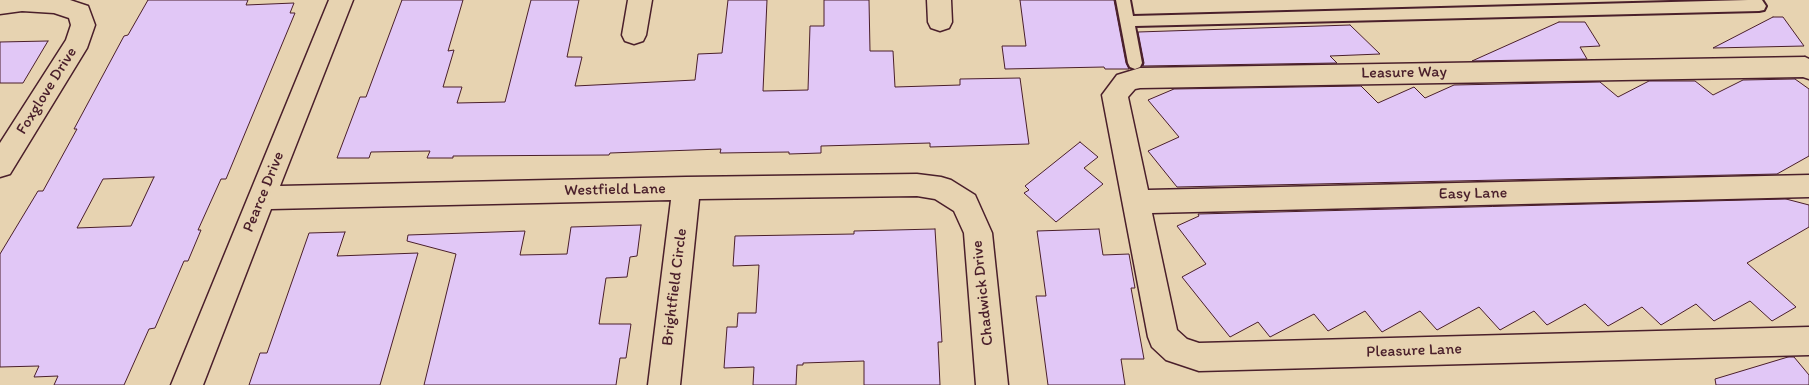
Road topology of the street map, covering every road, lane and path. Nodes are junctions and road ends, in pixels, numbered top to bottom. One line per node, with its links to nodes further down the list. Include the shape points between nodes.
1 (341, 0): 13 (street, Pearce Drive)
2 (640, 0): 7 (street)
3 (1123, 0): 6 (lane)
4 (1755, 0): 6 (lane, via 1759,6)
5 (0, 5): 10 (street, Foxglove Drive, via 22,2 55,4 79,12 83,25 78,42)
6 (1127, 21): 8 (lane)
7 (634, 35)
8 (1135, 62)
9 (1809, 69): 14 (street, Leasure Way, via 1140,78 1126,82 1115,94)
10 (0, 166)
11 (1809, 186): 14 (street, Easy Lane)
12 (686, 188): 13 (street, Westfield Lane); 15 (street, Westfield Lane, via 917,185 941,188); 18 (street, Brightfield Circle)
13 (262, 198): 17 (street, Pearce Drive)
14 (1138, 202): 16 (street, Pleasure Lane, via 1164,338 1177,350 1198,357)
15 (965, 203): 19 (street, Chadwick Drive, via 978,233)
16 (1809, 341)
17 (188, 385)
18 (664, 385)
19 (992, 385)

